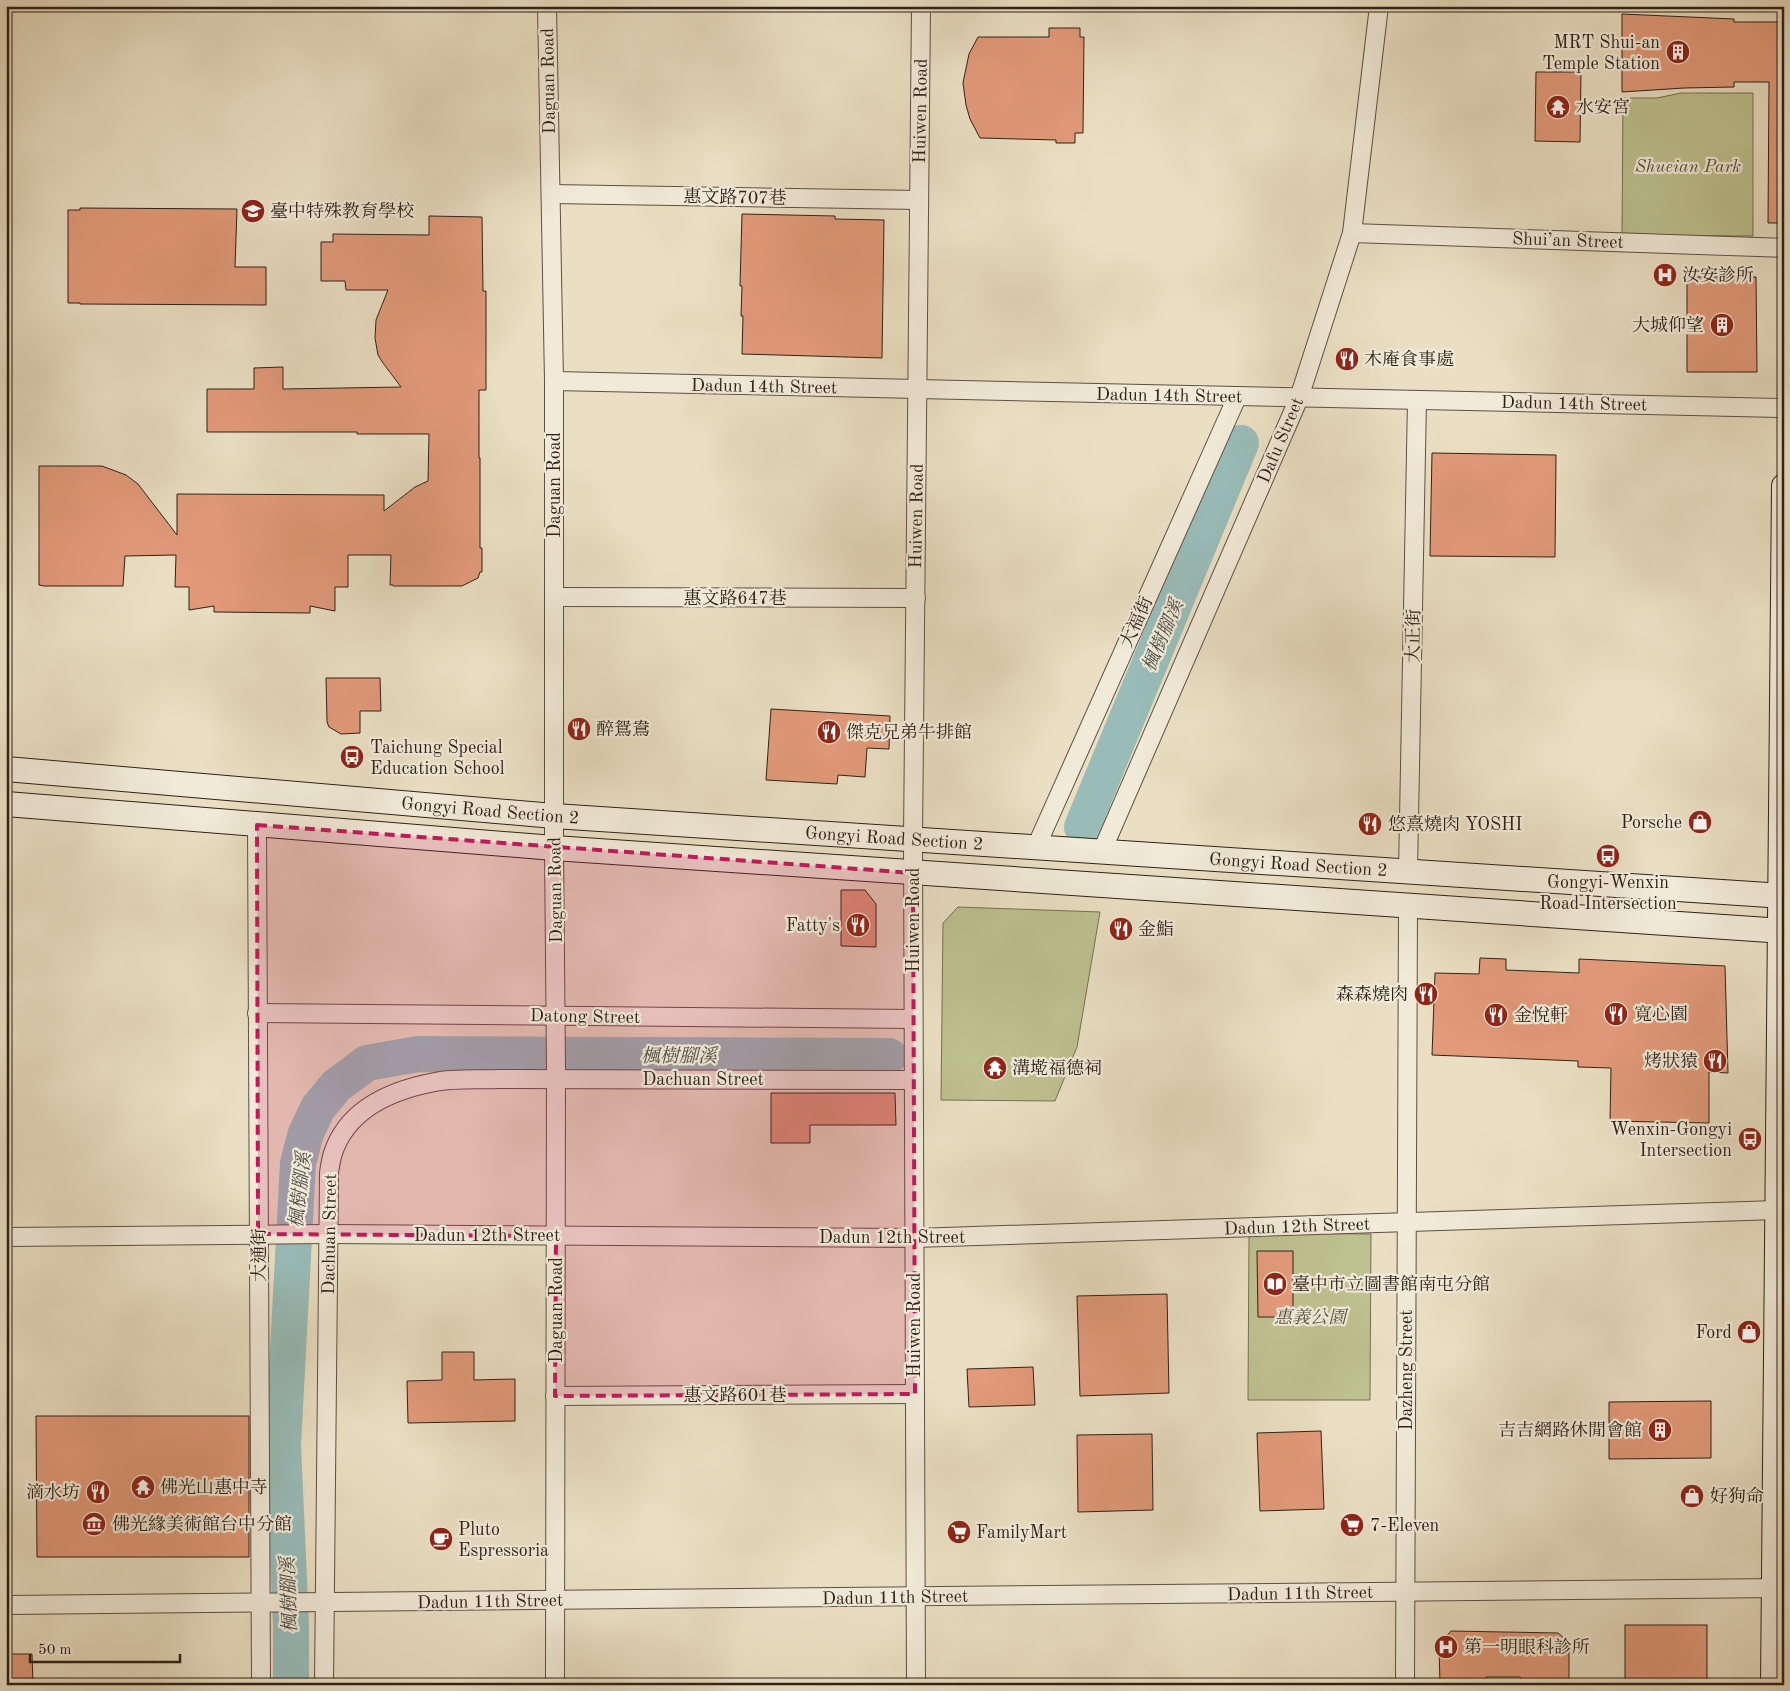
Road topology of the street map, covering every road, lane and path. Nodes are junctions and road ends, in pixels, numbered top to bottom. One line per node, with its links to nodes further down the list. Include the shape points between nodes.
1 (547, 6): 4 (street, Daguan Road)
2 (921, 6): 5 (street, Huiwen Road)
3 (1379, 6): 6 (street, Dafu Street)
4 (551, 194): 5 (street, 惠文路707巷); 8 (street, Daguan Road)
5 (919, 200): 9 (street, Huiwen Road)
6 (1352, 233): 7 (street, Shui’an Street); 11 (street, Dafu Street)
7 (1784, 248)
8 (554, 381): 9 (street, Dadun 14th Street); 15 (street, Daguan Road)
9 (918, 389): 10 (street, Dadun 14th Street); 16 (street, Huiwen Road)
10 (1237, 397): 11 (street, Dadun 14th Street); 22 (street, 大福街)
11 (1299, 398): 12 (street, Dadun 14th Street); 24 (street, Dafu Street)
12 (1418, 400): 13 (street, Dadun 14th Street); 25 (street, 大正街)
13 (1784, 408)
14 (1784, 486): 27 (main road)
15 (554, 597): 16 (street, 惠文路647巷); 19 (street, Daguan Road)
16 (916, 598): 21 (street, Huiwen Road)
17 (6, 769): 19 (main road, Gongyi Road Section 2)
18 (6, 804): 20 (main road, Gongyi Road Section 2)
19 (554, 816): 21 (main road, Gongyi Road Section 2); 23 (street, Daguan Road)
20 (257, 824): 23 (main road, Gongyi Road Section 2); 30 (street, 大通街)
21 (913, 839): 22 (main road, Gongyi Road Section 2); 26 (street, Huiwen Road)
22 (1036, 847): 24 (main road, Gongyi Road Section 2)
23 (554, 848): 26 (main road, Gongyi Road Section 2); 32 (street, Daguan Road)
24 (1102, 851): 25 (main road, Gongyi Road Section 2)
25 (1408, 872): 27 (main road, Gongyi Road Section 2)
26 (913, 873): 28 (main road, Gongyi Road Section 2); 31 (street, Huiwen Road)
27 (1782, 896): 29 (main road)
28 (1408, 906): 29 (main road, Gongyi Road Section 2); 36 (street, Dazheng Street)
29 (1782, 931): 35 (main road)
30 (257, 1013): 32 (street, Datong Street); 37 (street, 大通街)
31 (913, 1019): 32 (street, Datong Street); 34 (street, Huiwen Road)
32 (556, 1022): 33 (street, Daguan Road)
33 (556, 1073): 34 (street, Dachuan Street); 38 (street, Dachuan Street, via 437,1082 378,1100 356,1117 333,1153); 39 (street, Daguan Road)
34 (914, 1080): 41 (street, Huiwen Road)
35 (1777, 1210): 36 (street, Dadun 12th Street); 44 (main road)
36 (1407, 1222): 41 (street, Dadun 12th Street); 45 (street, Dazheng Street)
37 (265, 1234): 38 (street, Dadun 12th Street); 40 (street, Dadun 12th Street); 49 (street, 大通街)
38 (321, 1234): 39 (street, Dadun 12th Street); 48 (street, Dachuan Street)
39 (556, 1236): 41 (street, Dadun 12th Street); 43 (street, Daguan Road)
40 (6, 1237)
41 (914, 1238): 42 (street, Huiwen Road)
42 (914, 1394): 43 (street, 惠文路601巷); 46 (street, Huiwen Road)
43 (556, 1396): 47 (street, Daguan Road)
44 (1779, 1588): 45 (street, Dadun 11th Street); 56 (main road)
45 (1405, 1592): 46 (street, Dadun 11th Street); 55 (street, Dazheng Street)
46 (916, 1597): 47 (street, Dadun 11th Street); 54 (street, Huiwen Road)
47 (555, 1600): 48 (street, Dadun 11th Street); 53 (street, Daguan Road)
48 (316, 1602): 49 (street, Dadun 11th Street); 52 (street, Dachuan Street)
49 (262, 1603): 50 (street, Dadun 11th Street); 51 (street, 大通街)
50 (6, 1604)
51 (261, 1685)
52 (324, 1685)
53 (555, 1685)
54 (916, 1685)
55 (1405, 1685)
56 (1773, 1685)

